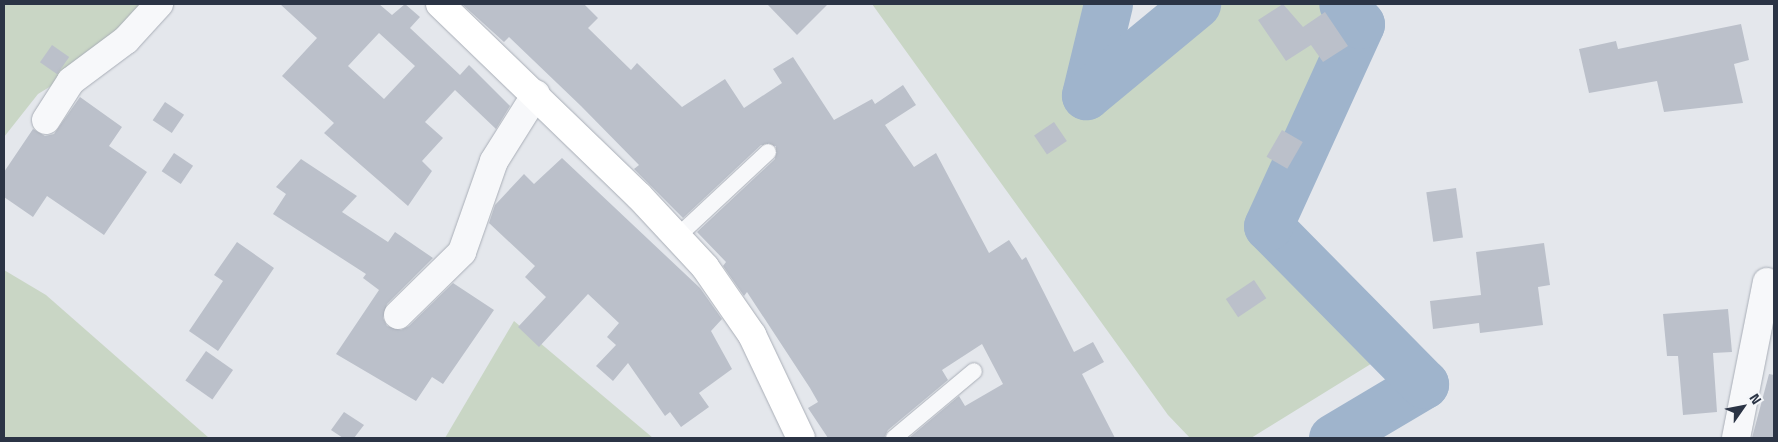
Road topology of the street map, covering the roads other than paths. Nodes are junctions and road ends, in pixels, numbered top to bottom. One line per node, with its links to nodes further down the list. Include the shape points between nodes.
1 (159, 4): 4 (street, via 126,40 71,80)
2 (440, 4): 3 (street)
3 (536, 94): 6 (street); 8 (street, via 494,161 462,252)
4 (46, 120)
5 (768, 152): 6 (lane)
6 (678, 236): 10 (street, via 705,267 752,335)
7 (1767, 282): 12 (street)
8 (398, 315)
9 (974, 371): 11 (lane)
10 (800, 438)
11 (894, 438)
12 (1736, 438)

